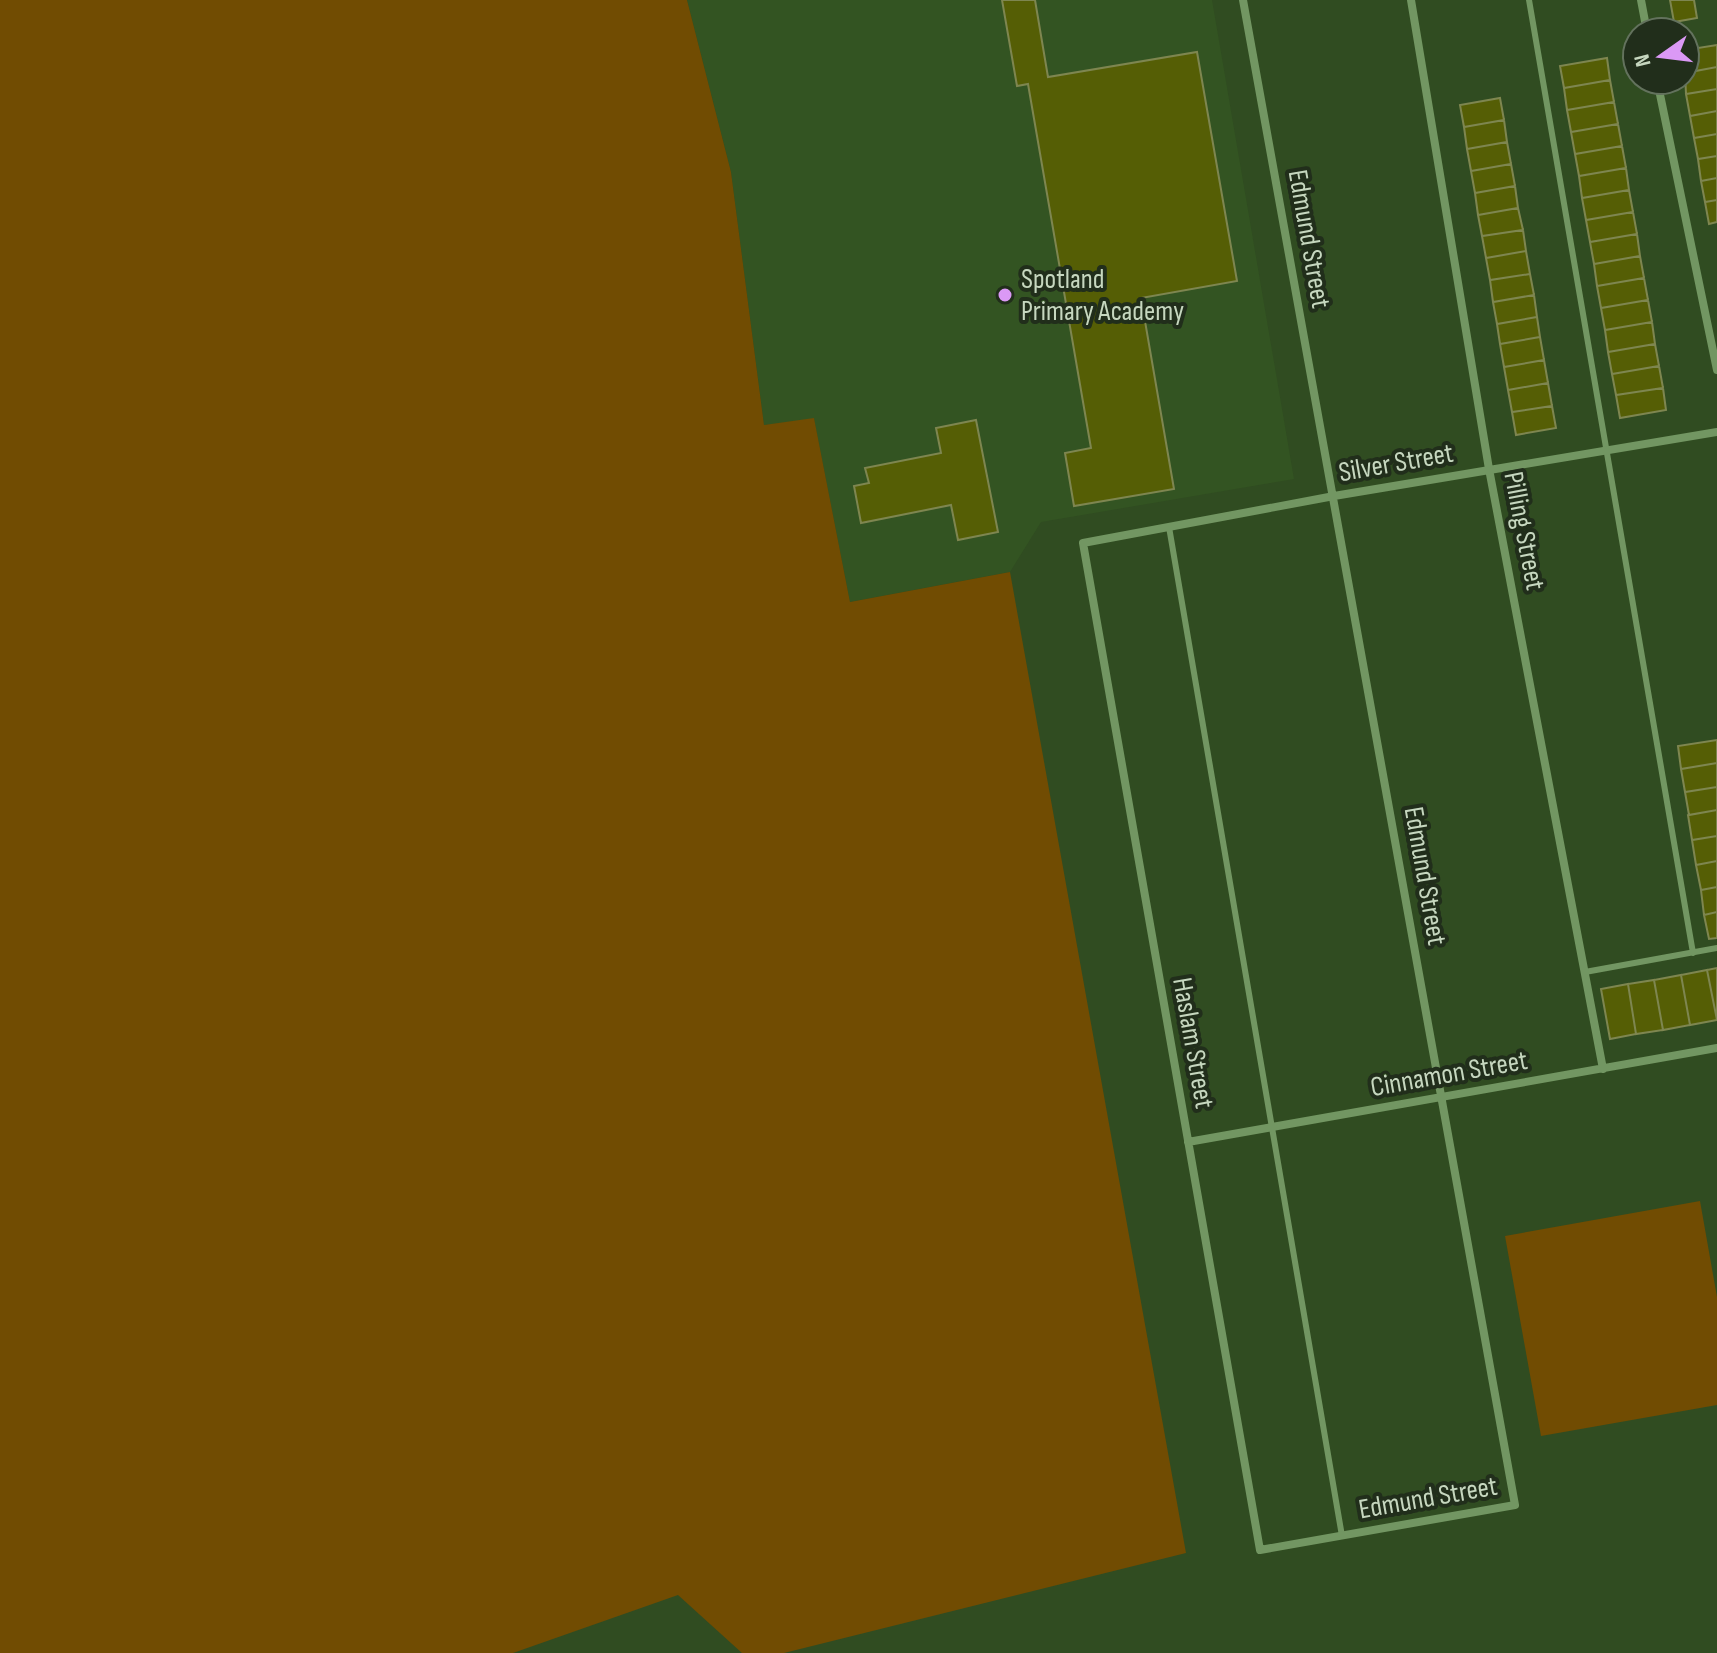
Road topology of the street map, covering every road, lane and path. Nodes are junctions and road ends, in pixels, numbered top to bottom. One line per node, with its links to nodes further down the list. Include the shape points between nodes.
1 (1243, 0): 9 (street, Edmund Street)
2 (1411, 0): 8 (street, Pilling Street)
3 (1529, 0): 7 (lane)
4 (1660, 96): 5 (street)
5 (1717, 370)
6 (1717, 432): 7 (street, Silver Street)
7 (1606, 450): 8 (street, Silver Street); 13 (lane)
8 (1489, 469): 9 (street, Silver Street); 14 (street, Pilling Street)
9 (1334, 496): 10 (street, Silver Street); 17 (street, Edmund Street)
10 (1169, 527): 11 (street, Silver Street); 18 (lane)
11 (1083, 543): 19 (street, Haslam Street)
12 (1717, 948): 13 (lane)
13 (1693, 953): 14 (lane)
14 (1585, 972): 16 (street, Pilling Street)
15 (1717, 1048): 16 (street, Cinnamon Street)
16 (1603, 1069): 17 (street, Cinnamon Street)
17 (1442, 1098): 18 (street, Cinnamon Street); 20 (street, Edmund Street, via 1515,1505)
18 (1272, 1127): 19 (street, Cinnamon Street); 20 (lane)
19 (1188, 1142): 21 (street, Haslam Street)
20 (1342, 1536): 21 (street, Edmund Street)
21 (1260, 1550)

